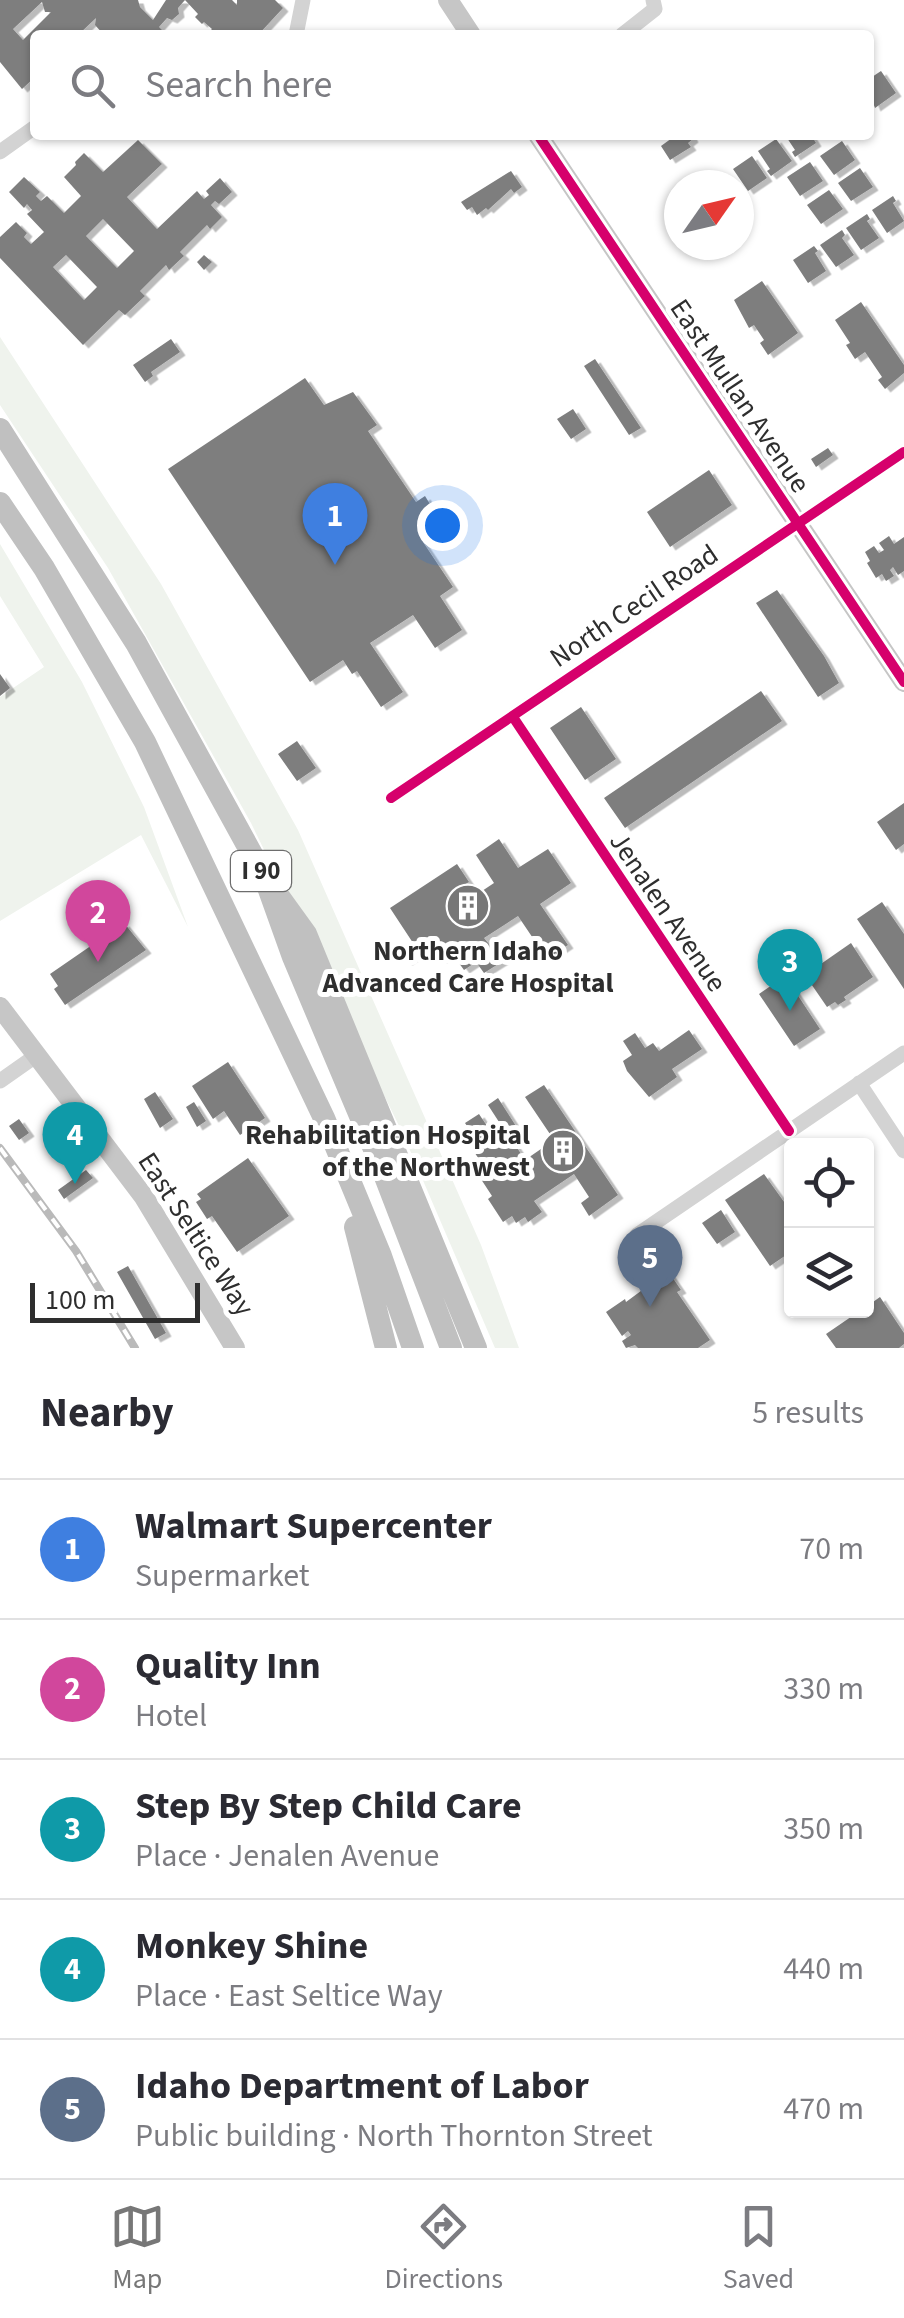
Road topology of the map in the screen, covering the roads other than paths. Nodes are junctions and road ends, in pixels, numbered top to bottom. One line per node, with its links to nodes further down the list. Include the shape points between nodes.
1 (303, 0): 4 (street)
2 (448, 0): 5 (main road)
3 (653, 0): 6 (street, via 655,9)
4 (297, 30)
5 (469, 30)
6 (628, 30)
7 (30, 131): 9 (street)
8 (541, 140): 13 (main road, East Mullan Avenue)
9 (0, 152)
10 (0, 429): 17 (highway, I 90, via 136,643)
11 (904, 452): 13 (street, North Cecil Road)
12 (0, 503): 23 (highway, I 90, via 146,742)
13 (798, 523): 14 (main road, East Mullan Avenue); 15 (street, North Cecil Road)
14 (904, 682)
15 (512, 717): 16 (street, North Cecil Road); 24 (street, Jenalen Avenue)
16 (391, 798)
17 (264, 876): 30 (highway, I 90); 31 (highway, via 306,934)
18 (0, 1008): 20 (main road, East Seltice Way)
19 (904, 1053): 22 (street)
20 (37, 1055): 21 (street); 27 (main road, East Seltice Way, via 144,1197)
21 (0, 1080)
22 (859, 1083): 24 (street); 25 (street)
23 (324, 1118): 28 (highway); 29 (highway, I 90)
24 (789, 1131): 26 (street)
25 (904, 1150)
26 (637, 1235)
27 (235, 1348)
28 (386, 1348)
29 (413, 1348)
30 (451, 1348)
31 (476, 1348)

